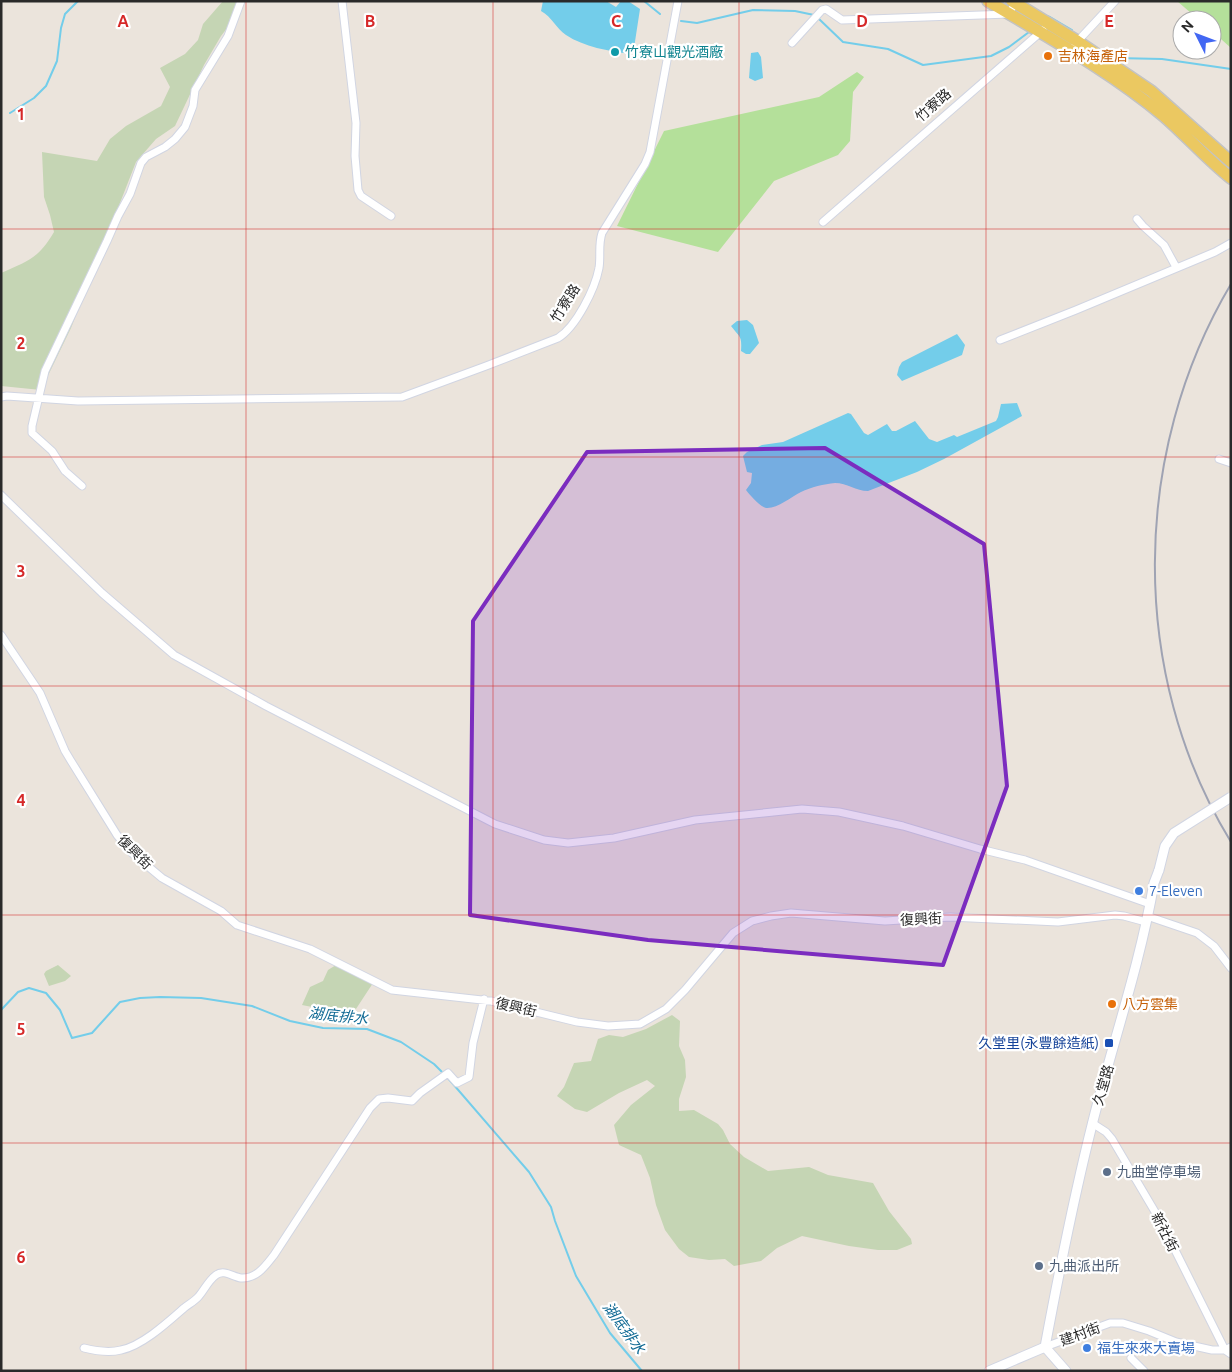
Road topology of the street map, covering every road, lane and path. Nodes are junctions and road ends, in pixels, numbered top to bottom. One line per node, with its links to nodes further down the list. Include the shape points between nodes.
1 (241, 1): 22 (street, via 228,36 195,90 185,127 176,139 146,156 141,163 130,194 45,371)
2 (342, 1): 15 (street, via 356,123 358,190 361,196)
3 (678, 1): 22 (street, 竹寮路, via 650,152 602,233 599,267 591,292 566,333 402,397)
4 (988, 1): 7 (main road)
5 (1114, 1): 10 (street)
6 (1014, 2): 7 (street); 8 (main road)
7 (1008, 14): 8 (main road); 11 (street, via 842,20 826,9)
8 (1029, 18): 9 (main road)
9 (1043, 27): 10 (main road); 12 (main road); 17 (street, 竹寮路)
10 (1077, 40): 12 (street); 13 (main road, via 1151,90)
11 (792, 43)
12 (1071, 51): 14 (main road, via 1164,116)
13 (1231, 162)
14 (1231, 178)
15 (391, 216)
16 (1137, 219): 19 (street, via 1164,245)
17 (823, 222)
18 (1231, 243): 19 (street)
19 (1176, 267): 20 (street)
20 (1000, 340)
21 (1, 398): 22 (street, 竹寮路)
22 (38, 399): 25 (street, via 32,433)
23 (1219, 459): 24 (street)
24 (1231, 463)
25 (82, 486)
26 (1, 495): 29 (street, via 102,593 174,655 495,824 544,840 568,843 614,838 695,820 802,809 839,812 1025,860)
27 (1, 635): 32 (street, 復興街, via 40,693 65,751 117,835 162,878 221,911 237,925 310,949 392,990)
28 (1231, 797): 29 (street, 久堂路, bridge, via 1174,833 1165,846)
29 (1150, 904): 30 (street, 久堂路)
30 (1146, 919): 31 (street, 復興街, via 1197,933 1214,946); 32 (street, 復興街, via 1115,915 1058,922 950,917 885,920 791,913 752,921 733,933 686,990 666,1009 640,1024 608,1026 577,1022); 33 (street, 久堂路)
31 (1231, 968)
32 (484, 1000): 35 (street, via 473,1043 469,1077 457,1083 448,1073 412,1101 379,1099 263,1269 241,1278 218,1274 206,1284 200,1296 155,1333 124,1350)
33 (1092, 1124): 34 (street, 久堂路); 36 (street, 新社街, via 1112,1139 1161,1222)
34 (1044, 1347): 36 (street, 建村街, via 1110,1323 1123,1323 1176,1342); 38 (street); 39 (street)
35 (84, 1348)
36 (1229, 1351)
37 (1132, 1358): 40 (street)
38 (989, 1371)
39 (1066, 1371)
40 (1144, 1371)

